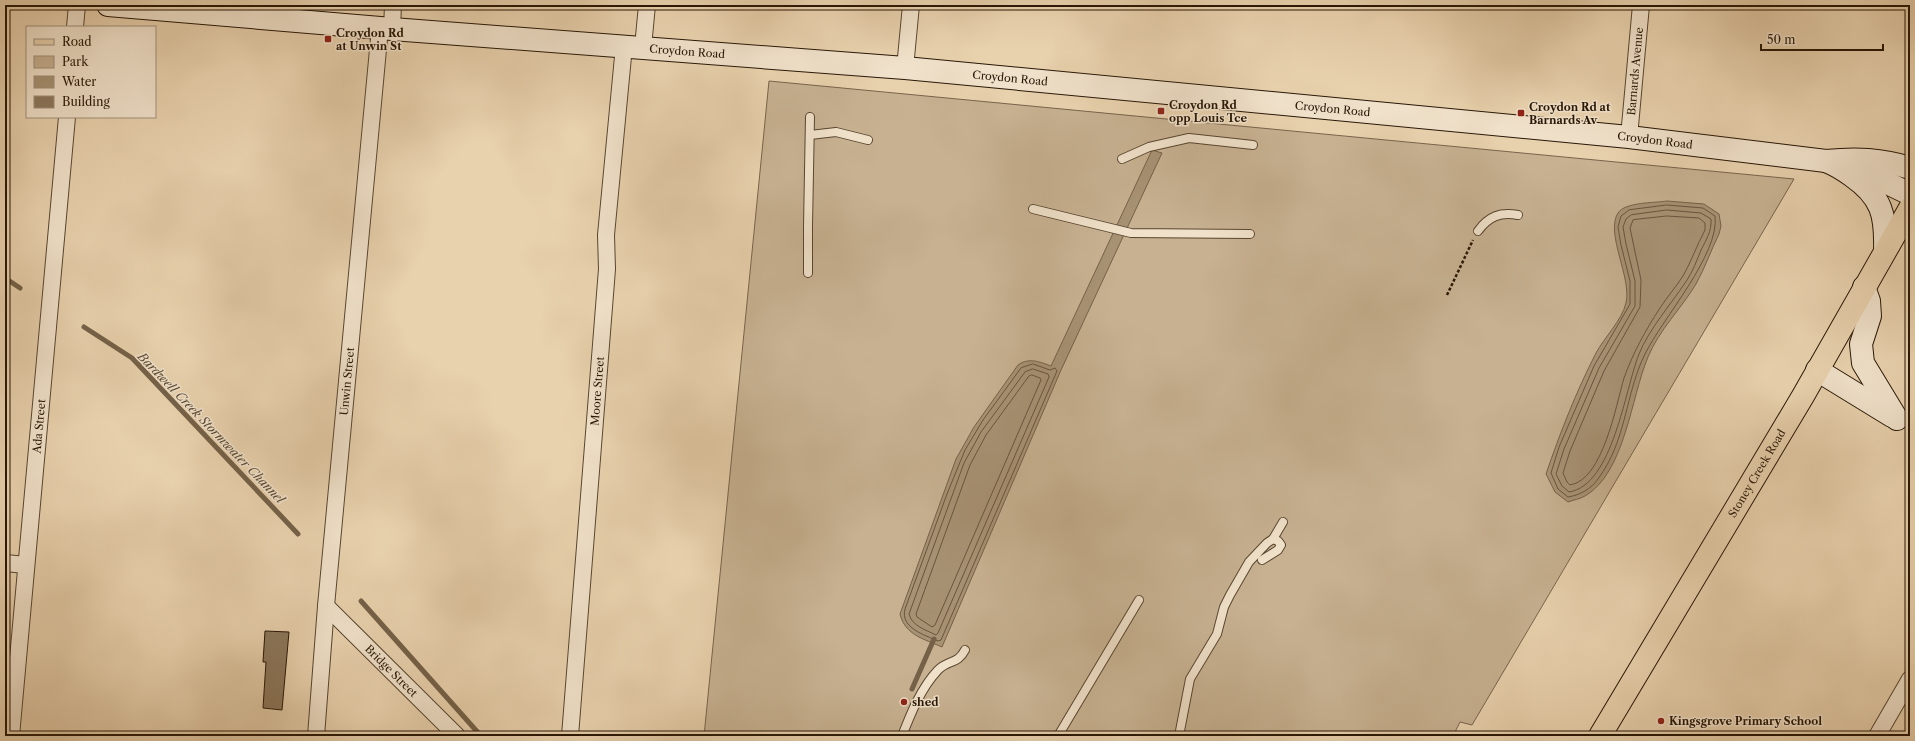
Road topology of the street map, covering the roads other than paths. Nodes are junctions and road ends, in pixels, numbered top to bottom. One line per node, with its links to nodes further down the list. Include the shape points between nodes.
1 (77, 5): 8 (street)
2 (108, 5): 7 (main road, Croydon Road)
3 (393, 5): 9 (street, Unwin Street)
4 (647, 5): 10 (street, Moore Street)
5 (912, 5): 11 (street)
6 (1641, 5): 15 (street, Barnards Avenue)
7 (185, 8): 9 (main road, Croydon Road)
8 (75, 26)
9 (386, 28): 10 (main road, Croydon Road); 38 (street, Unwin Street)
10 (634, 47): 11 (main road, Croydon Road); 44 (street, Moore Street, via 606,235 607,269)
11 (905, 68): 15 (main road, Croydon Road)
12 (810, 117): 14 (lane)
13 (67, 118): 36 (street, Ada Street)
14 (810, 135): 16 (lane, via 836,132); 28 (lane)
15 (1629, 137): 19 (main road, Croydon Road)
16 (868, 140)
17 (1253, 145): 18 (lane, via 1189,138 1149,147)
18 (1122, 159)
19 (1831, 163): 20 (main road, Croydon Road, via 1856,158); 21 (main road, Croydon Road); 27 (main road, via 1868,188 1875,196 1884,218)
20 (1910, 168)
21 (1910, 194)
22 (1910, 208): 27 (main road, Stoney Creek Road)
23 (1033, 209): 26 (lane, via 1131,233)
24 (1518, 215): 25 (lane, via 1499,214 1489,219)
25 (1478, 231)
26 (1250, 234)
27 (1885, 250): 29 (main road, Stoney Creek Road)
28 (808, 273)
29 (1864, 287): 30 (main road, Stoney Creek Road); 31 (main road, via 1869,301 1870,316 1861,344 1862,363)
30 (1817, 370): 31 (main road); 48 (main road, Stoney Creek Road)
31 (1904, 423)
32 (1283, 522): 33 (lane)
33 (1273, 539): 34 (lane, via 1281,546); 47 (lane, via 1249,562 1224,607 1217,634 1190,679)
34 (1262, 560)
35 (5, 564): 36 (street)
36 (26, 565): 41 (street, Ada Street)
37 (1139, 600): 46 (lane)
38 (326, 606): 42 (street, Unwin Street); 43 (street, Bridge Street)
39 (965, 650): 45 (lane, via 961,658 940,668 924,687)
40 (1910, 679): 49 (street)
41 (11, 736)
42 (316, 736)
43 (457, 736)
44 (570, 736)
45 (902, 736)
46 (1058, 736)
47 (1179, 736)
48 (1600, 736)
49 (1877, 736)

